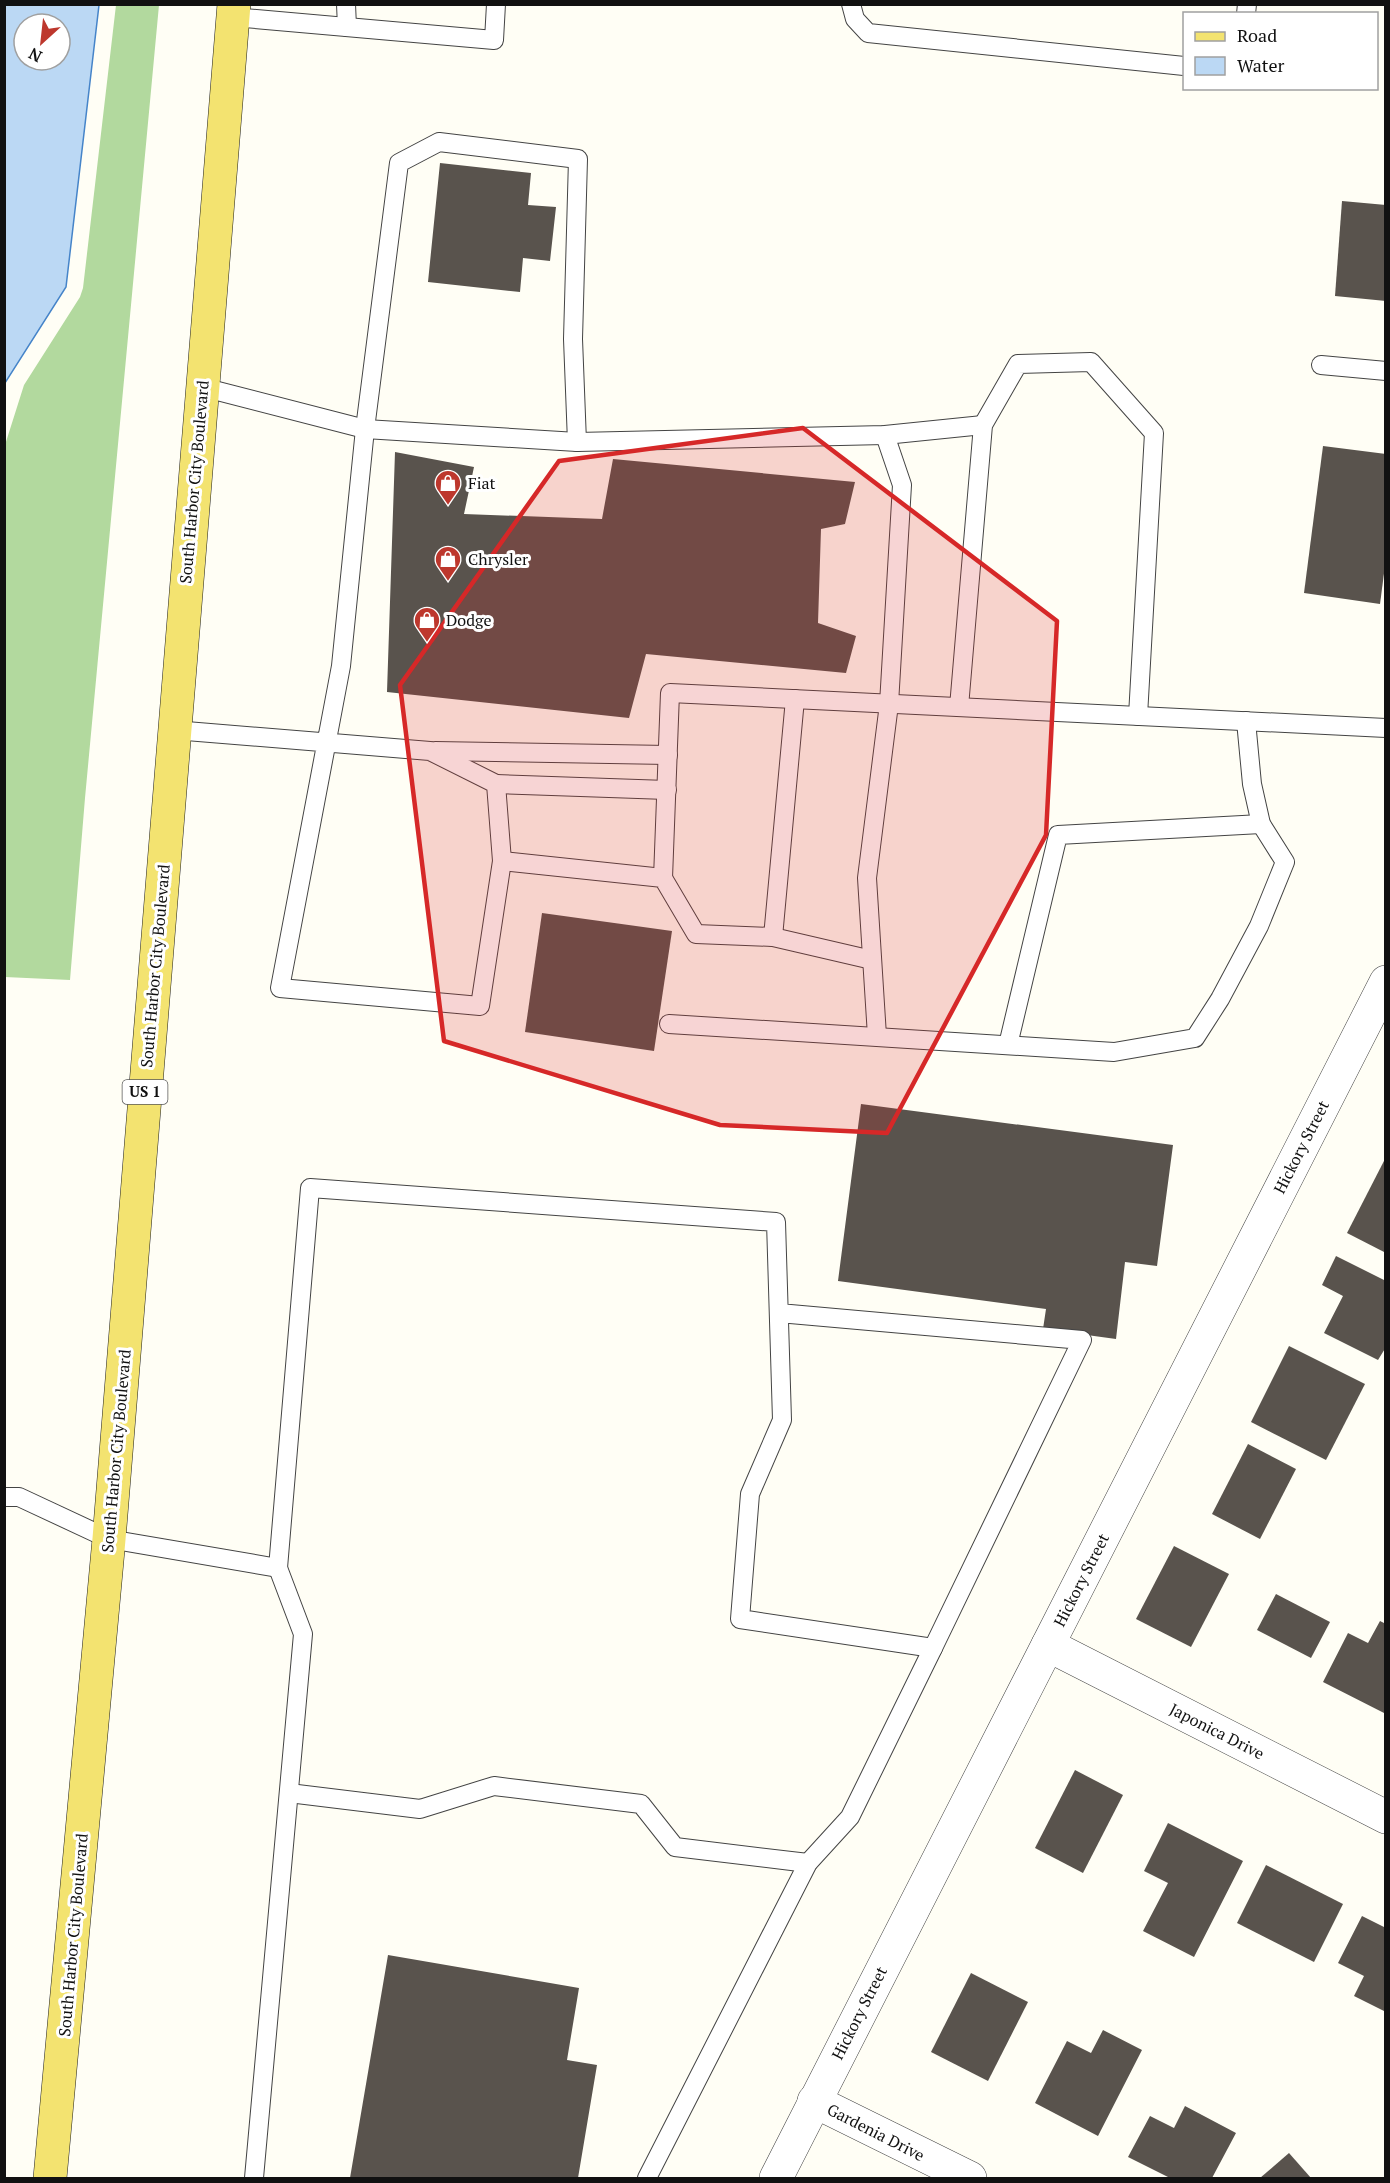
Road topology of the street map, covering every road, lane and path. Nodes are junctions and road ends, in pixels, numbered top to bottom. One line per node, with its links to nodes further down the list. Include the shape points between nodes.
1 (346, 4): 5 (lane)
2 (496, 4): 5 (lane, via 494,40)
3 (851, 4): 6 (lane, via 855,19 868,33)
4 (234, 11): 5 (lane); 9 (main road, South Harbor City Boulevard / US 1)
5 (347, 27)
6 (1183, 66)
7 (1321, 366): 8 (lane)
8 (1386, 371)
9 (202, 387): 11 (lane); 20 (main road, South Harbor City Boulevard / US 1)
10 (983, 425): 12 (lane); 16 (lane); 17 (lane, via 1018,364 1091,362 1154,433)
11 (365, 429): 13 (lane); 13 (lane, via 399,163 439,142 578,159 573,339); 21 (lane, via 341,666)
12 (885, 435): 13 (lane); 15 (lane, via 902,485)
13 (577, 442)
14 (795, 699): 15 (lane); 23 (lane, via 670,693); 29 (lane)
15 (889, 704): 16 (lane); 30 (lane, via 867,878)
16 (959, 708): 17 (lane)
17 (1138, 716): 18 (lane)
18 (1246, 721): 19 (lane); 26 (lane, via 1252,784)
19 (1386, 728)
20 (174, 730): 21 (lane); 37 (main road, South Harbor City Boulevard / US 1)
21 (326, 743): 22 (lane); 27 (lane, via 280,988 480,1006)
22 (430, 751): 23 (lane); 24 (lane)
23 (668, 755): 25 (lane)
24 (496, 784): 25 (lane); 27 (lane)
25 (667, 790): 28 (lane)
26 (1261, 824): 34 (lane, via 1058,835); 34 (lane, via 1285,862 1259,926 1195,1038 1114,1052)
27 (502, 861): 28 (lane)
28 (663, 878): 29 (lane, via 696,934)
29 (772, 937): 30 (lane)
30 (872, 960): 33 (lane)
31 (1386, 982): 39 (street, Hickory Street)
32 (669, 1024): 33 (lane)
33 (877, 1036): 34 (lane)
34 (1008, 1045)
35 (779, 1313): 38 (lane, via 776,1222 310,1188); 40 (lane, via 782,1419 750,1494 740,1620); 40 (lane, via 1082,1340)
36 (4, 1497): 37 (lane, via 19,1497)
37 (109, 1539): 38 (lane); 45 (main road, South Harbor City Boulevard / US 1)
38 (278, 1568): 41 (lane, via 303,1634)
39 (1048, 1645): 42 (street, Japonica Drive); 44 (street, Hickory Street)
40 (933, 1648): 43 (lane, via 850,1817)
41 (289, 1793): 43 (lane, via 420,1809 494,1786 641,1804 675,1847); 46 (lane)
42 (1386, 1817)
43 (808, 1863): 47 (lane)
44 (814, 2101): 48 (street, Hickory Street); 49 (street, Gardenia Drive)
45 (50, 2178)
46 (254, 2178)
47 (647, 2178)
48 (776, 2178)
49 (970, 2178)

